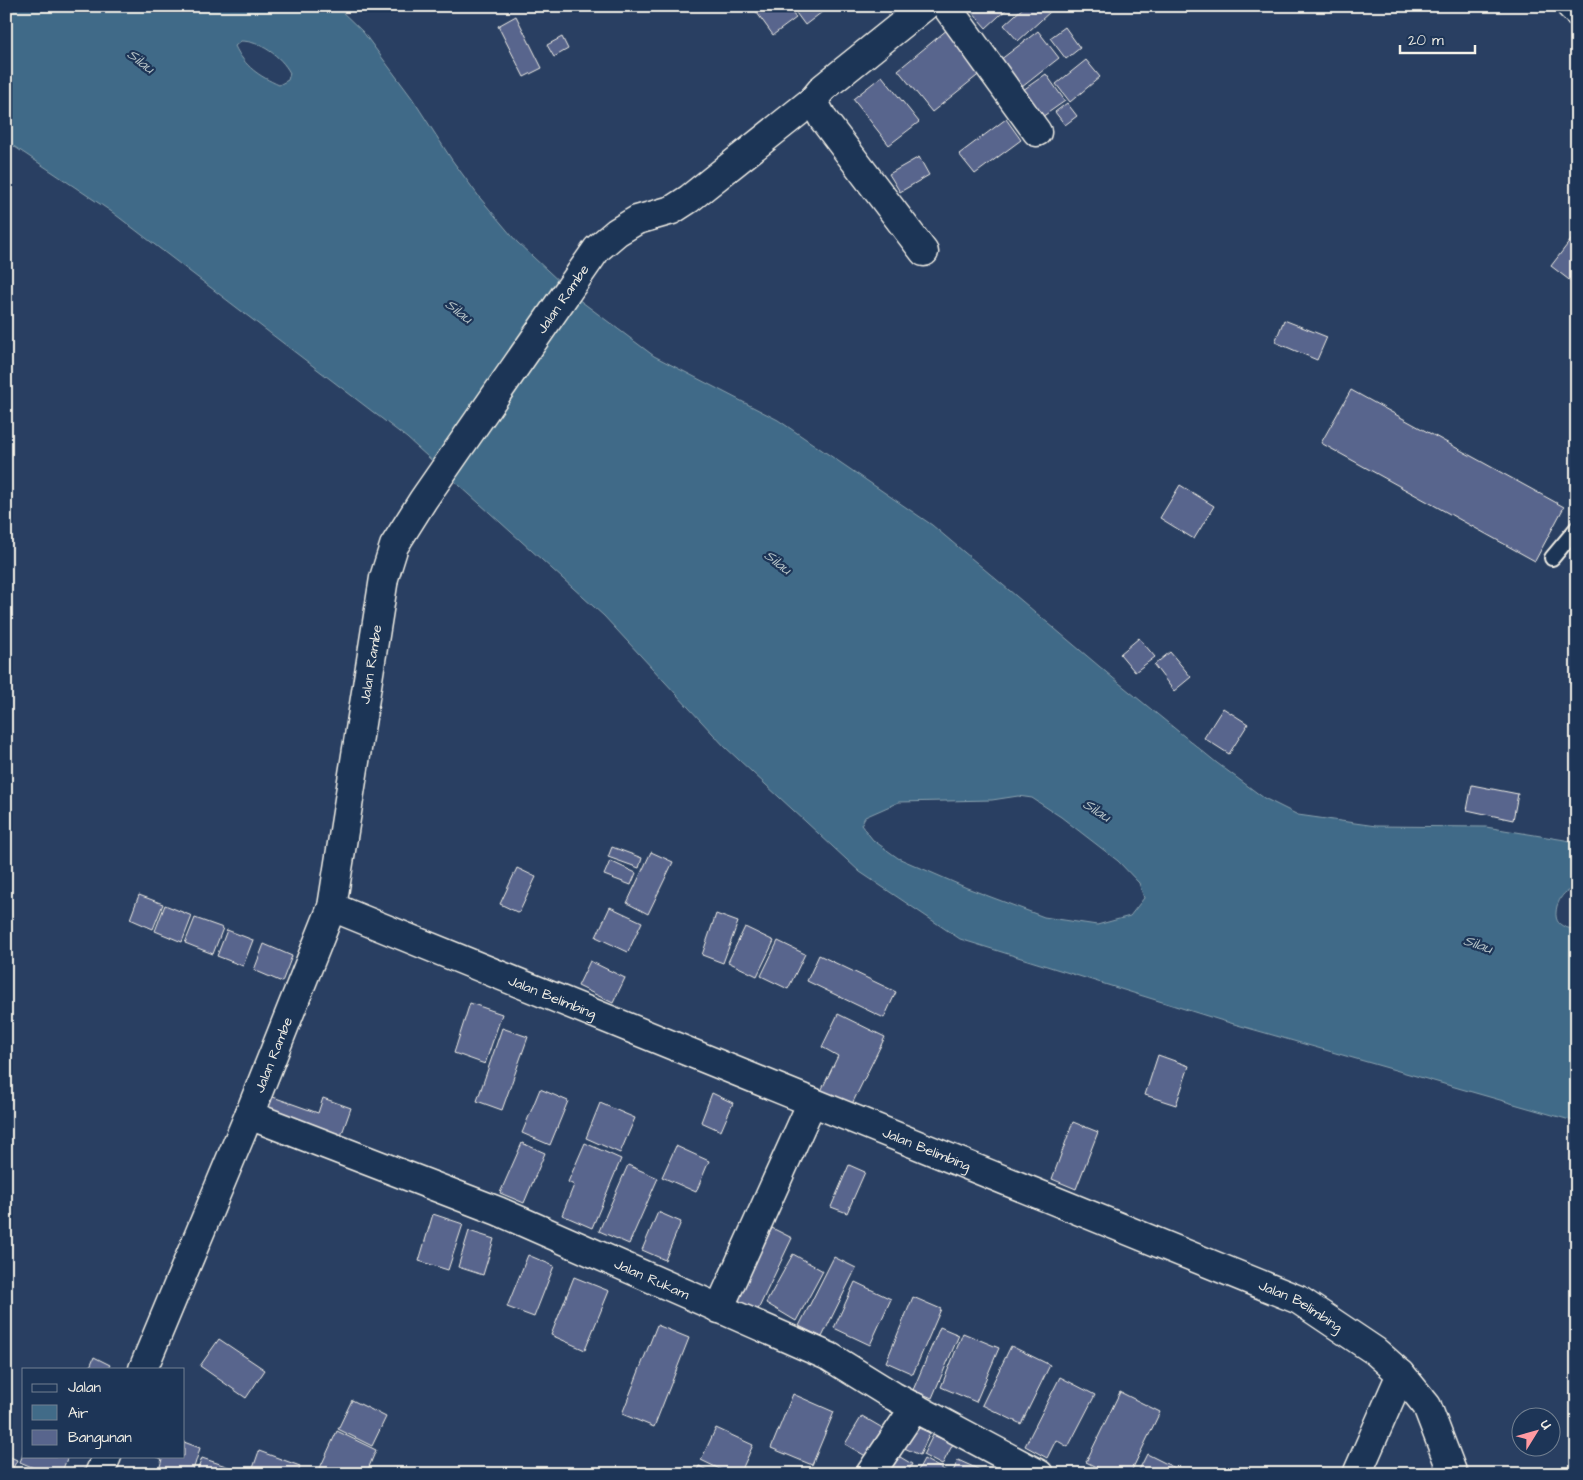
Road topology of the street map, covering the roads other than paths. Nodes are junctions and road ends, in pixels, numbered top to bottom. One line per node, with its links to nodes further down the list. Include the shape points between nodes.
1 (925, 6): 5 (street, Jalan Rambe, via 823,88)
2 (946, 6): 6 (street)
3 (1571, 6): 4 (street)
4 (1577, 12)
5 (813, 100): 7 (street, via 823,119); 10 (street, Jalan Rambe, via 689,199 672,210 637,220 597,249 394,546 384,578)
6 (1037, 132)
7 (924, 252)
8 (1577, 528): 9 (lane)
9 (1552, 558)
10 (332, 907): 11 (street, Jalan Belimbing); 12 (street, Jalan Rambe)
11 (812, 1102): 13 (street); 15 (street, Jalan Belimbing, via 1299,1300 1375,1351)
12 (249, 1115): 13 (street, Jalan Rukam, via 498,1210); 14 (street, Jalan Rambe)
13 (719, 1309): 16 (street, Jalan Rukam, via 830,1357)
14 (143, 1368)
15 (1401, 1374): 21 (street); 22 (street, Jalan Belimbing, via 1427,1406)
16 (915, 1408): 19 (street); 20 (street, Jalan Rukam)
17 (106, 1458): 18 (street)
18 (99, 1474)
19 (870, 1474)
20 (1039, 1474)
21 (1357, 1474)
22 (1453, 1474)

